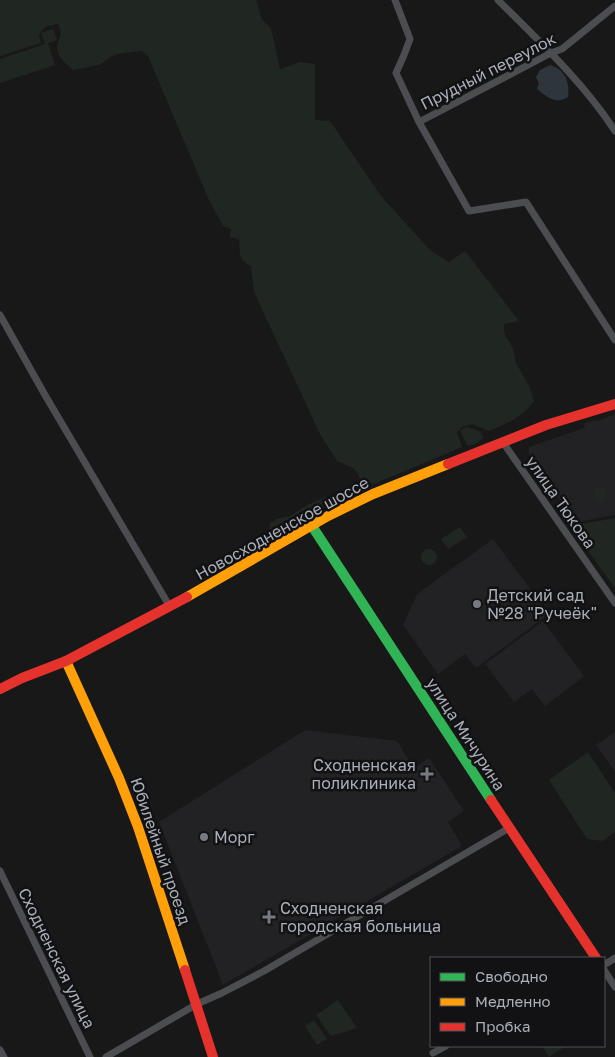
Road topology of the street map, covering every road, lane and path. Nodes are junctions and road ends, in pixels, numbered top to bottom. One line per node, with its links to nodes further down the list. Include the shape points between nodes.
1 (395, 0): 5 (street, via 410,39 396,73)
2 (498, 0): 4 (street)
3 (615, 6): 4 (street, Прудный переулок, via 562,49)
4 (551, 53): 5 (street, Прудный переулок); 6 (street, via 599,107)
5 (419, 122): 8 (street, via 469,211 526,202)
6 (615, 131)
7 (0, 315): 13 (street)
8 (615, 340)
9 (615, 404): 10 (street, Новосходненское шоссе)
10 (502, 441): 11 (street, Новосходненское шоссе, via 373,494); 12 (street, улица Тюкова)
11 (312, 526): 13 (street, Новосходненское шоссе); 16 (street, улица Мичурина)
12 (615, 603)
13 (170, 607): 14 (street, Новосходненское шоссе)
14 (66, 661): 15 (street, Новосходненское шоссе); 21 (street, Юбилейный проезд, via 138,827)
15 (0, 689)
16 (509, 828): 18 (street, улица Мичурина); 21 (street, via 264,971)
17 (0, 871): 26 (street, Сходненская улица)
18 (595, 957)
19 (605, 972): 20 (street)
20 (615, 987)
21 (197, 1004): 27 (street); 28 (street, Юбилейный проезд)
22 (444, 1047): 24 (street)
23 (0, 1050): 25 (street)
24 (433, 1053)
25 (4, 1057)
26 (90, 1057)
27 (106, 1057)
28 (214, 1057)

